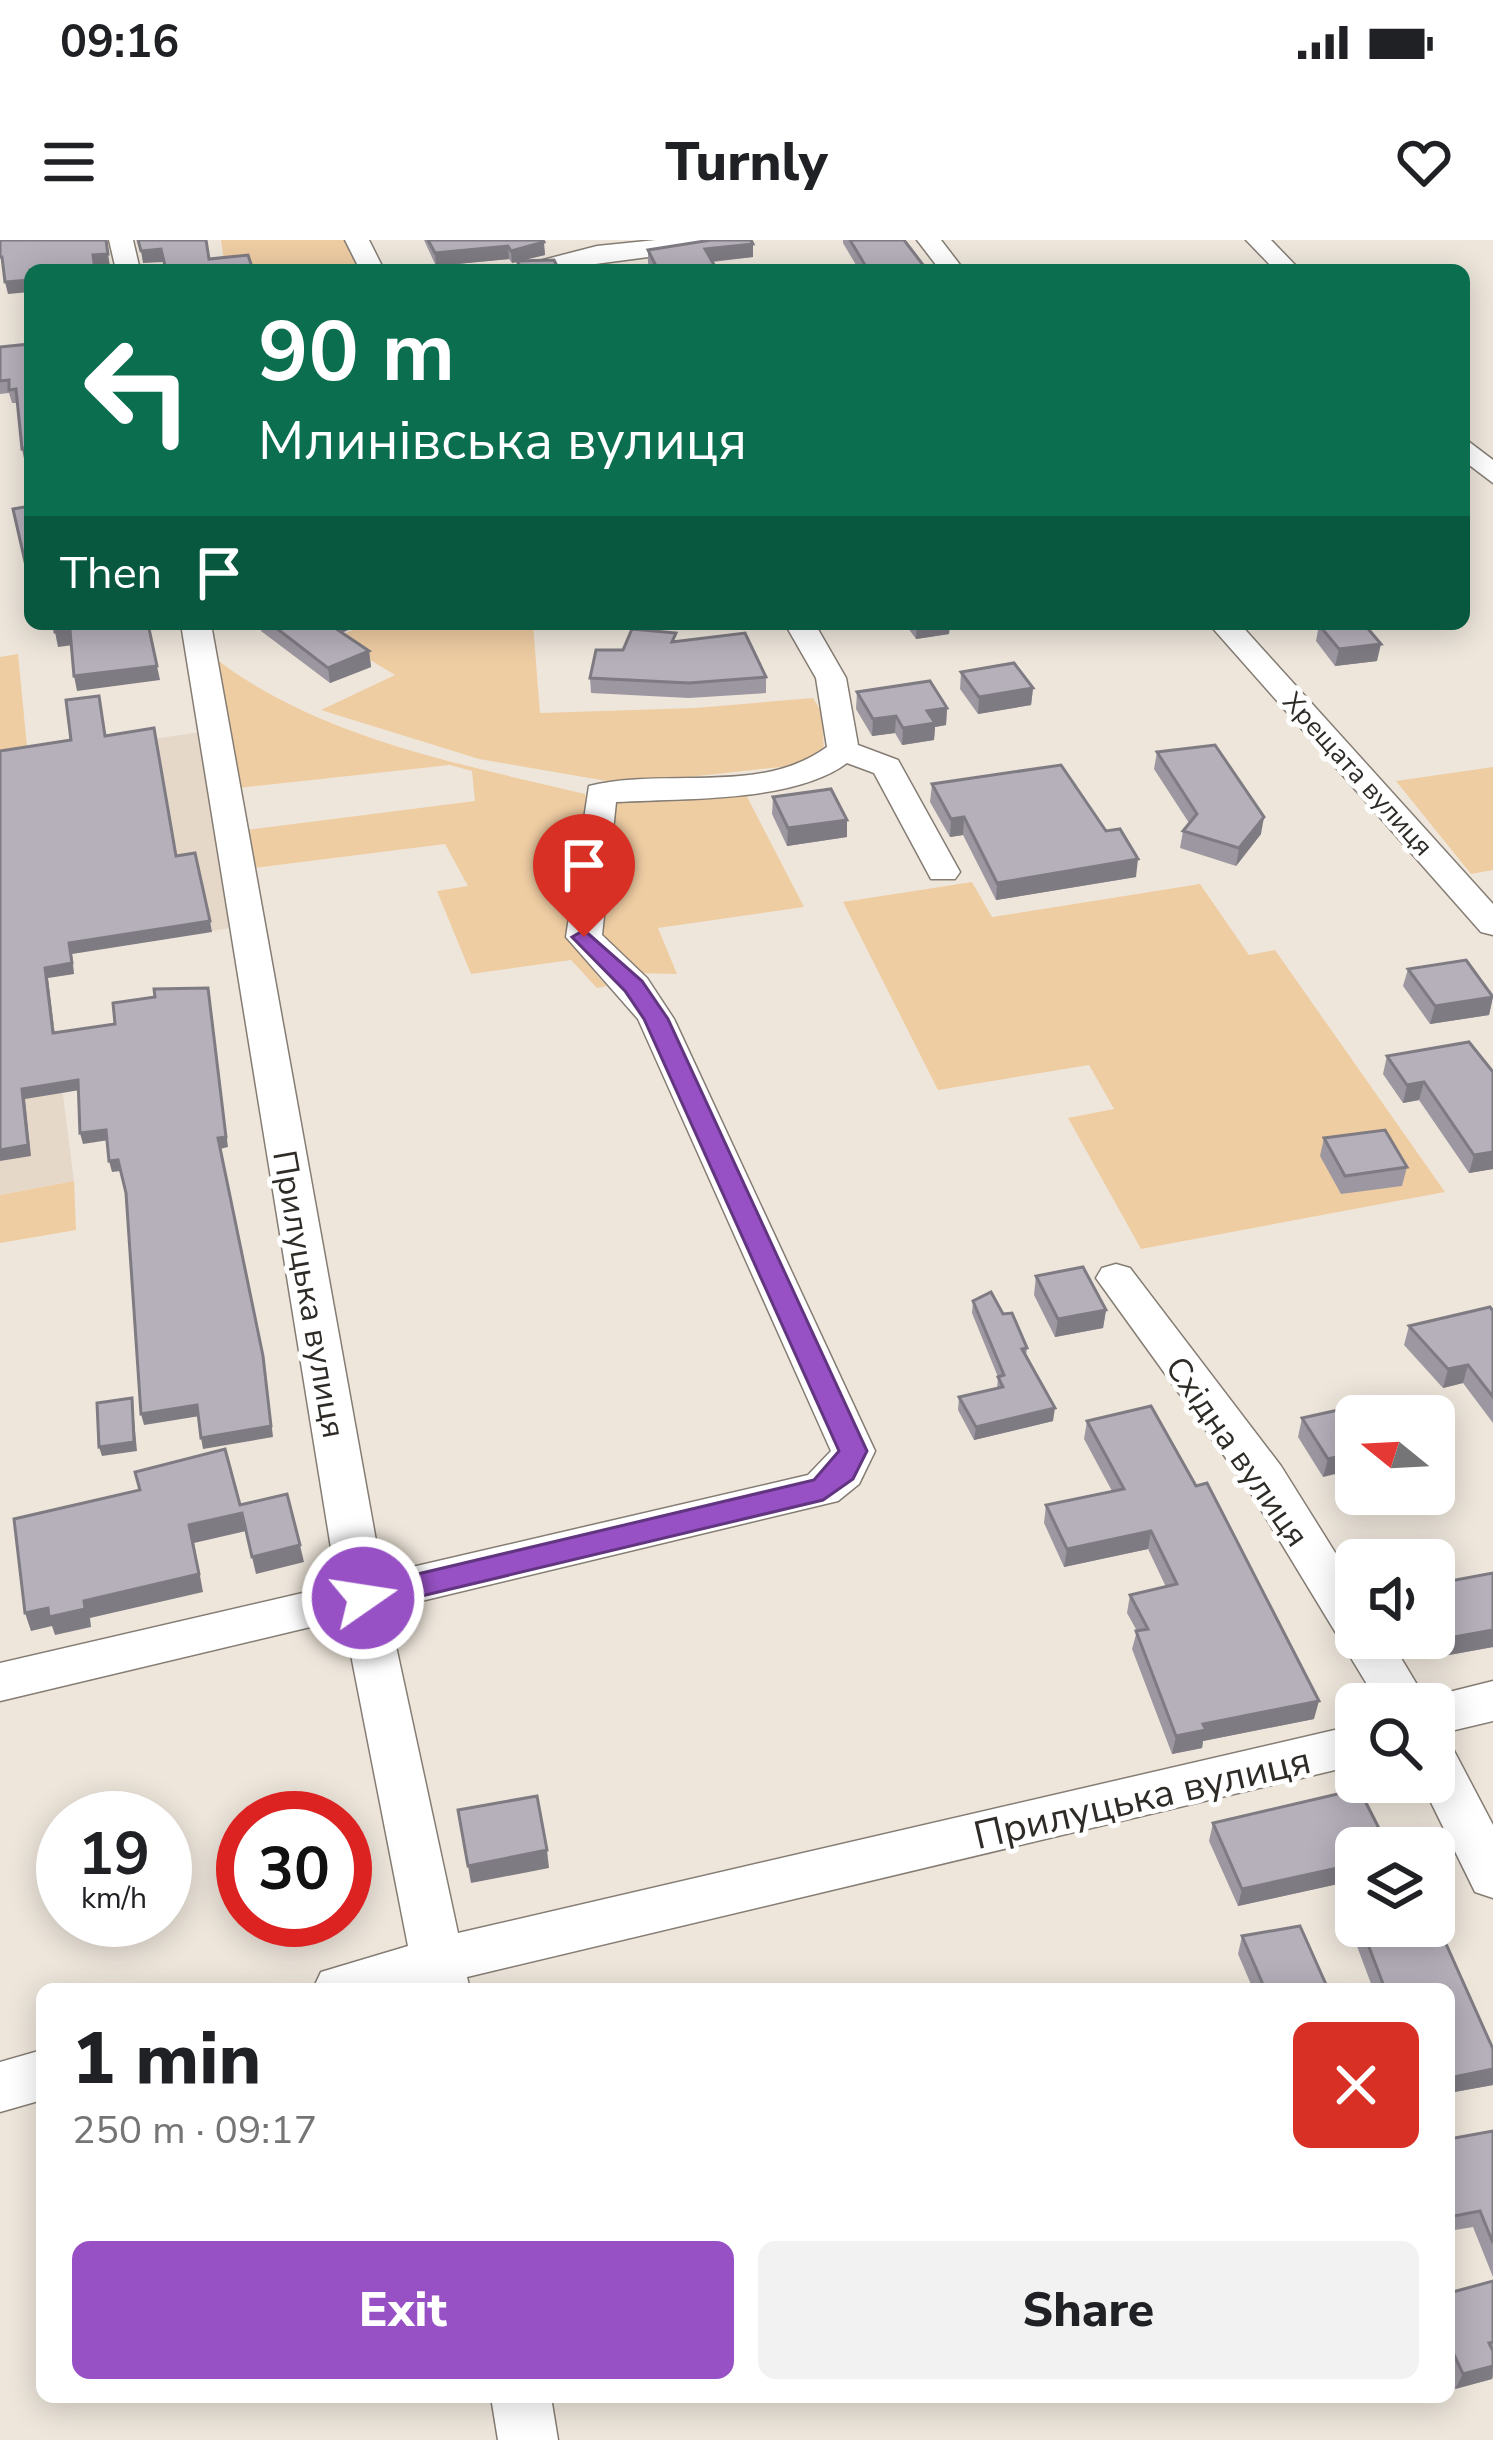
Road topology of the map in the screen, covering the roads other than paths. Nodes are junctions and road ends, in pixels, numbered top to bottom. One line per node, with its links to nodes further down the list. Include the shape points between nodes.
1 (724, 240): 4 (street)
2 (929, 240): 6 (street)
3 (1258, 240): 7 (street)
4 (598, 254): 5 (street)
5 (547, 264)
6 (947, 264)
7 (1282, 264)
8 (1470, 452): 9 (street)
9 (1493, 476)
10 (197, 630): 18 (street, Прилуцька вулиця)
11 (803, 630): 13 (street, via 830,678)
12 (1229, 630): 15 (street, Хрещата вулиця)
13 (843, 750): 14 (street, via 887,767); 18 (street, via 832,762 791,775 601,793 584,937 656,1019 853,1451 843,1472 823,1489)
14 (943, 872)
15 (1493, 925)
16 (1116, 1278): 17 (street, Східна вулиця, via 1265,1478)
17 (1335, 1592)
18 (363, 1598): 19 (street); 25 (street, Прилуцька вулиця)
19 (0, 1682)
20 (1493, 1701): 21 (street)
21 (1455, 1710)
22 (1335, 1750): 25 (street, Прилуцька вулиця)
23 (1455, 1801): 24 (street)
24 (1493, 1876)
25 (440, 1975): 26 (street, Прилуцька вулиця)
26 (383, 1983)
27 (36, 2077): 28 (street)
28 (0, 2087)
29 (522, 2403): 30 (street)
30 (528, 2440)

